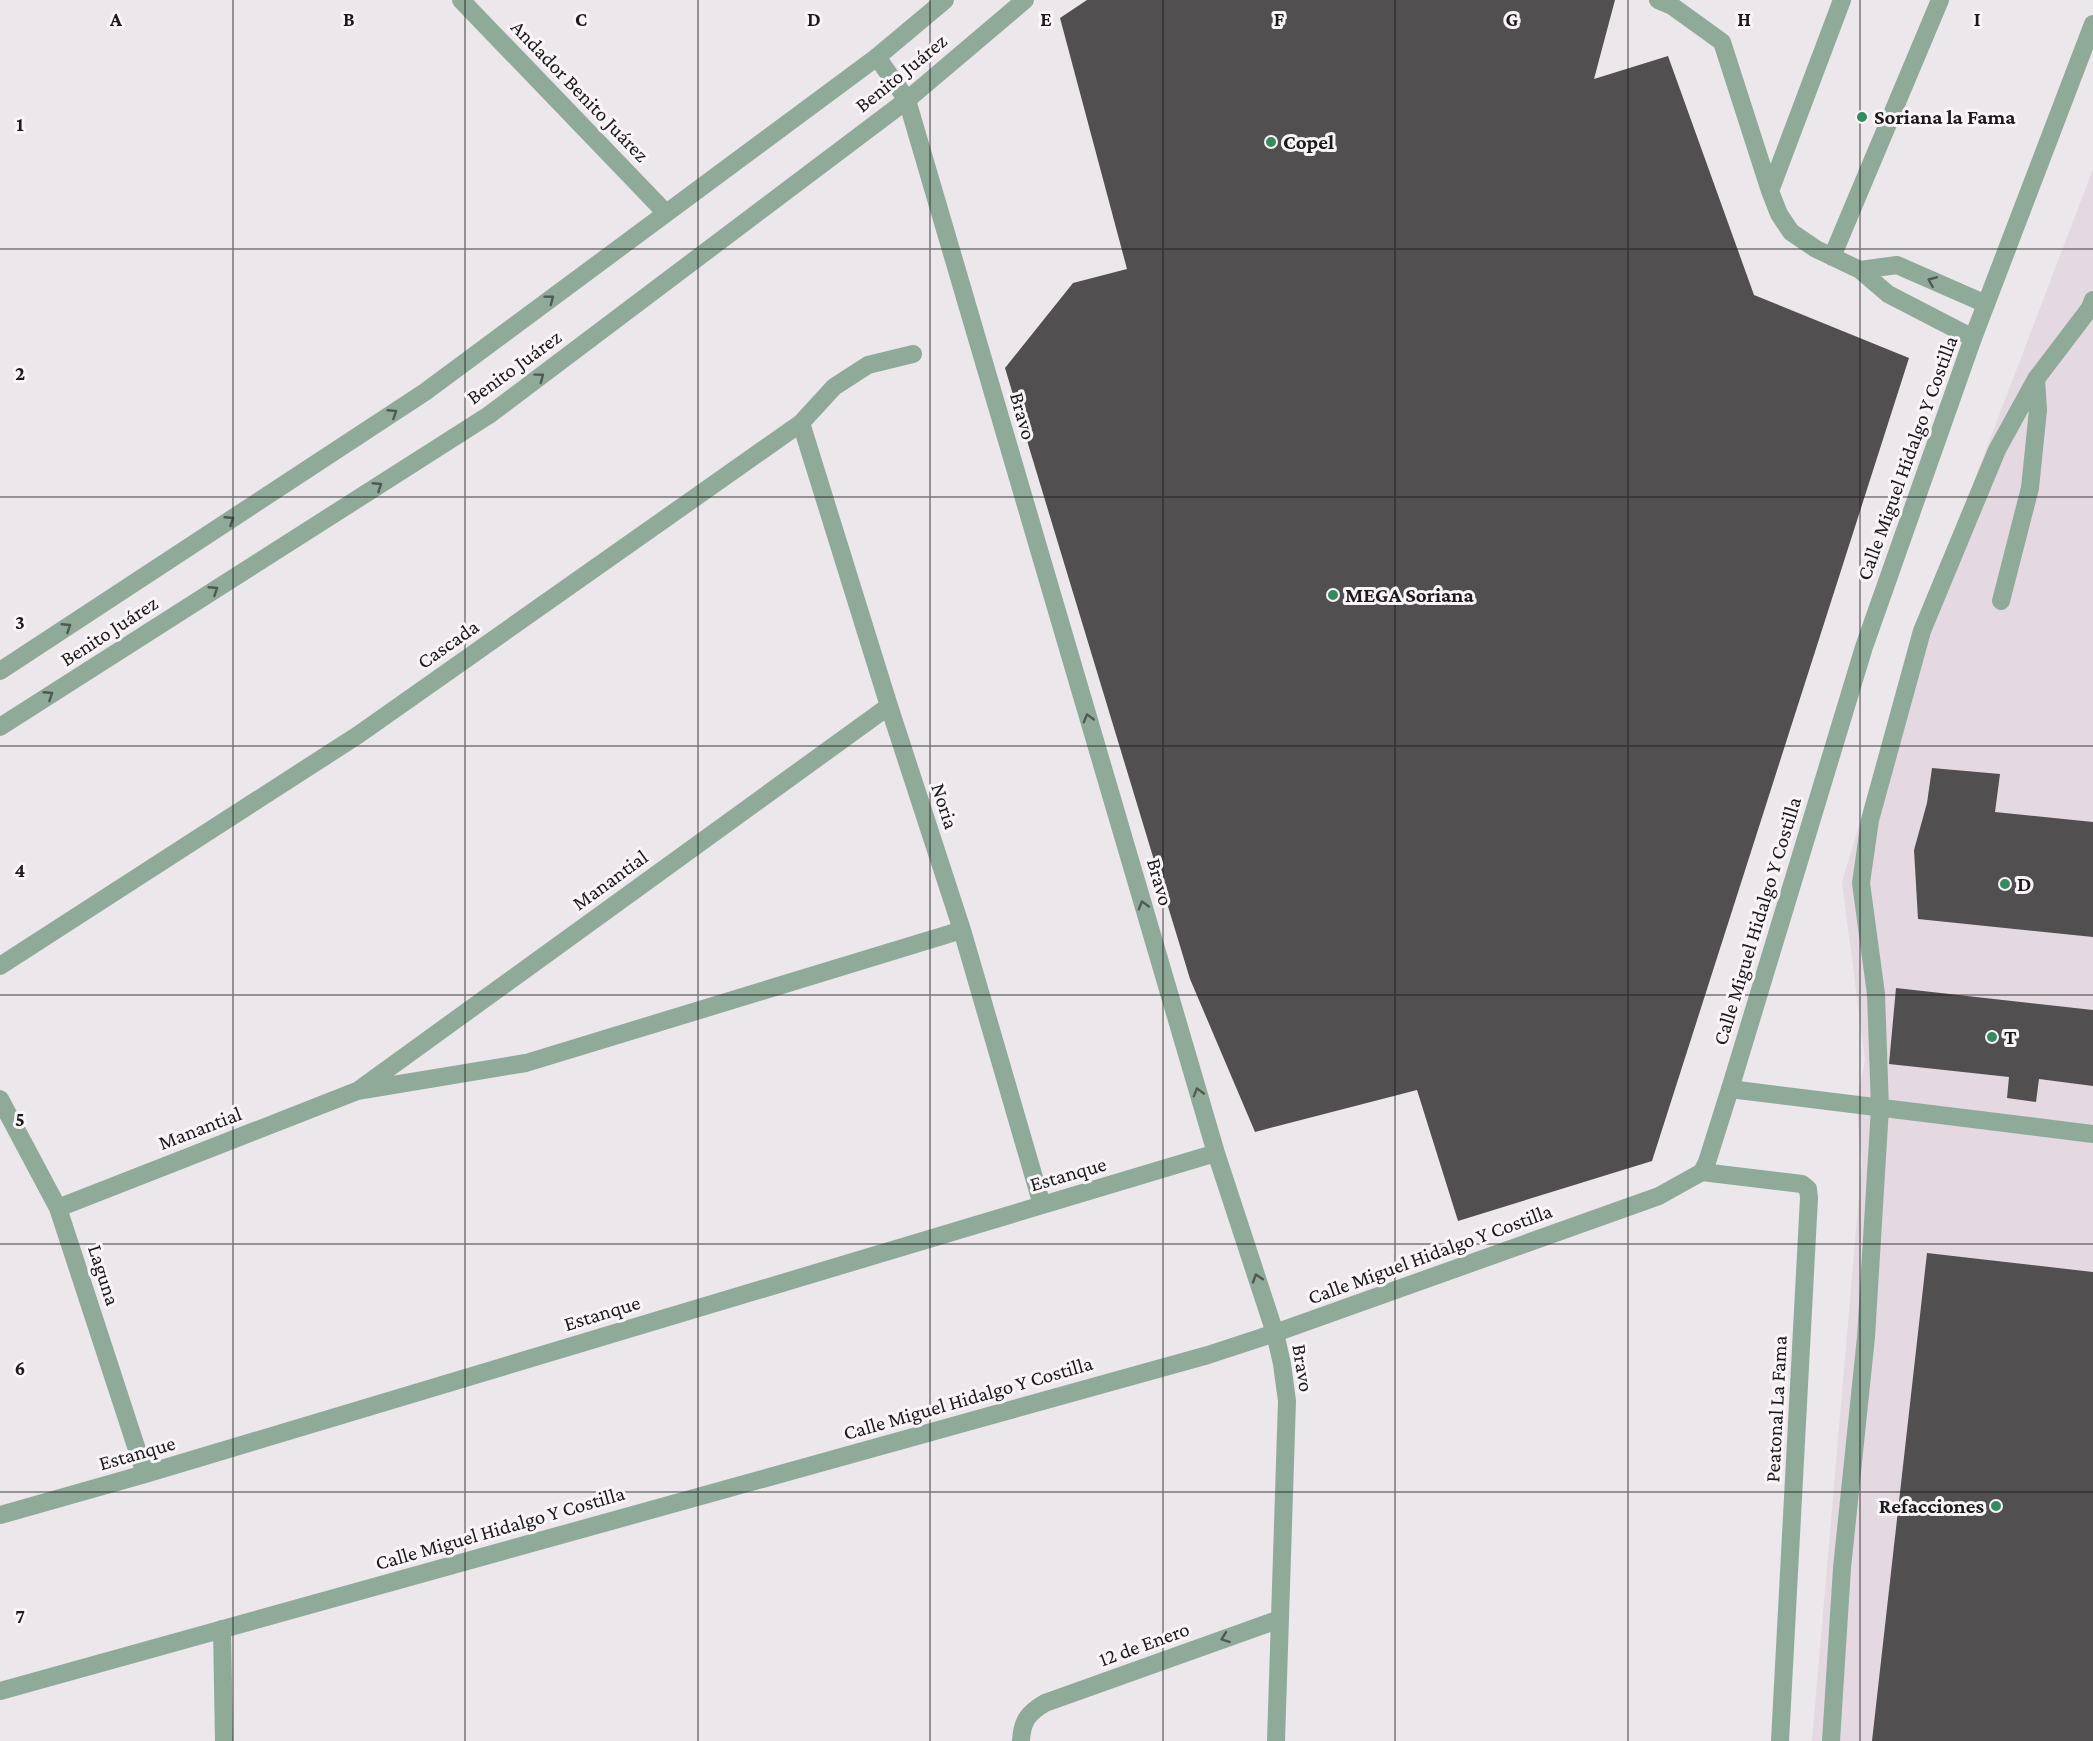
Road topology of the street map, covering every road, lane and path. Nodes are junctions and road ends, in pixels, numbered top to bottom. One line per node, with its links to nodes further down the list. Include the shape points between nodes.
1 (461, 0): 11 (street, Andador Benito Juárez)
2 (945, 0): 8 (street, Benito Juárez)
3 (1025, 0): 9 (street, Benito Juárez)
4 (1658, 0): 10 (street, via 1722,42)
5 (1842, 0): 10 (street)
6 (1940, 0): 12 (street)
7 (2093, 24): 15 (street, Calle Miguel Hidalgo Y Costilla)
8 (877, 57): 9 (street, Bravo); 11 (street, Benito Juárez)
9 (907, 100): 23 (street, Benito Juárez, one-way to 9, via 489,415); 31 (street, Bravo, one-way to 9)
10 (1770, 191): 12 (street, via 1791,232)
11 (666, 212): 21 (street, Benito Juárez, one-way to 11, via 425,392)
12 (1832, 257): 13 (street)
13 (1860, 270): 15 (street, one-way to 13, via 1897,265); 16 (street, via 1888,294)
14 (2093, 300): 18 (street)
15 (1986, 304): 16 (street, Calle Miguel Hidalgo Y Costilla)
16 (1973, 338): 26 (street, Calle Miguel Hidalgo Y Costilla, via 1864,647)
17 (913, 354): 19 (street, Cascada, via 868,365 834,387)
18 (2036, 379): 20 (street, via 2038,410 2030,488); 29 (street, via 1997,450 1922,631 1870,820 1861,883 1876,994)
19 (801, 423): 22 (street, Noria); 25 (street, Cascada, via 358,735)
20 (2001, 601)
21 (0, 670)
22 (889, 706): 24 (street, Noria); 27 (street, Manantial)
23 (0, 727)
24 (962, 930): 27 (street, Manantial, via 526,1063); 33 (street, Noria)
25 (0, 966)
26 (1730, 1089): 29 (street); 32 (street, Calle Miguel Hidalgo Y Costilla)
27 (357, 1091): 34 (street, Manantial)
28 (0, 1099): 34 (street, Laguna)
29 (1880, 1108): 30 (street); 45 (street, via 1866,1337 1842,1568)
30 (2093, 1134)
31 (1216, 1153): 33 (street, Estanque); 35 (street, Bravo, one-way to 31)
32 (1702, 1172): 35 (street, Calle Miguel Hidalgo Y Costilla, via 1659,1196); 44 (street, Peatonal La Fama, via 1802,1184 1808,1189)
33 (1042, 1205): 36 (street, Estanque)
34 (58, 1208): 36 (street, Laguna)
35 (1275, 1334): 38 (street, Bravo, via 1287,1401); 39 (street, Calle Miguel Hidalgo Y Costilla)
36 (145, 1474): 37 (street, Estanque)
37 (0, 1515)
38 (1280, 1619): 42 (street, 12 de Enero, one-way to 42, via 1045,1703 1026,1717); 43 (street, Bravo)
39 (222, 1629): 40 (street, Calle Miguel Hidalgo Y Costilla); 41 (street)
40 (0, 1691)
41 (220, 1740)
42 (1021, 1741)
43 (1276, 1741)
44 (1780, 1741)
45 (1831, 1741)

